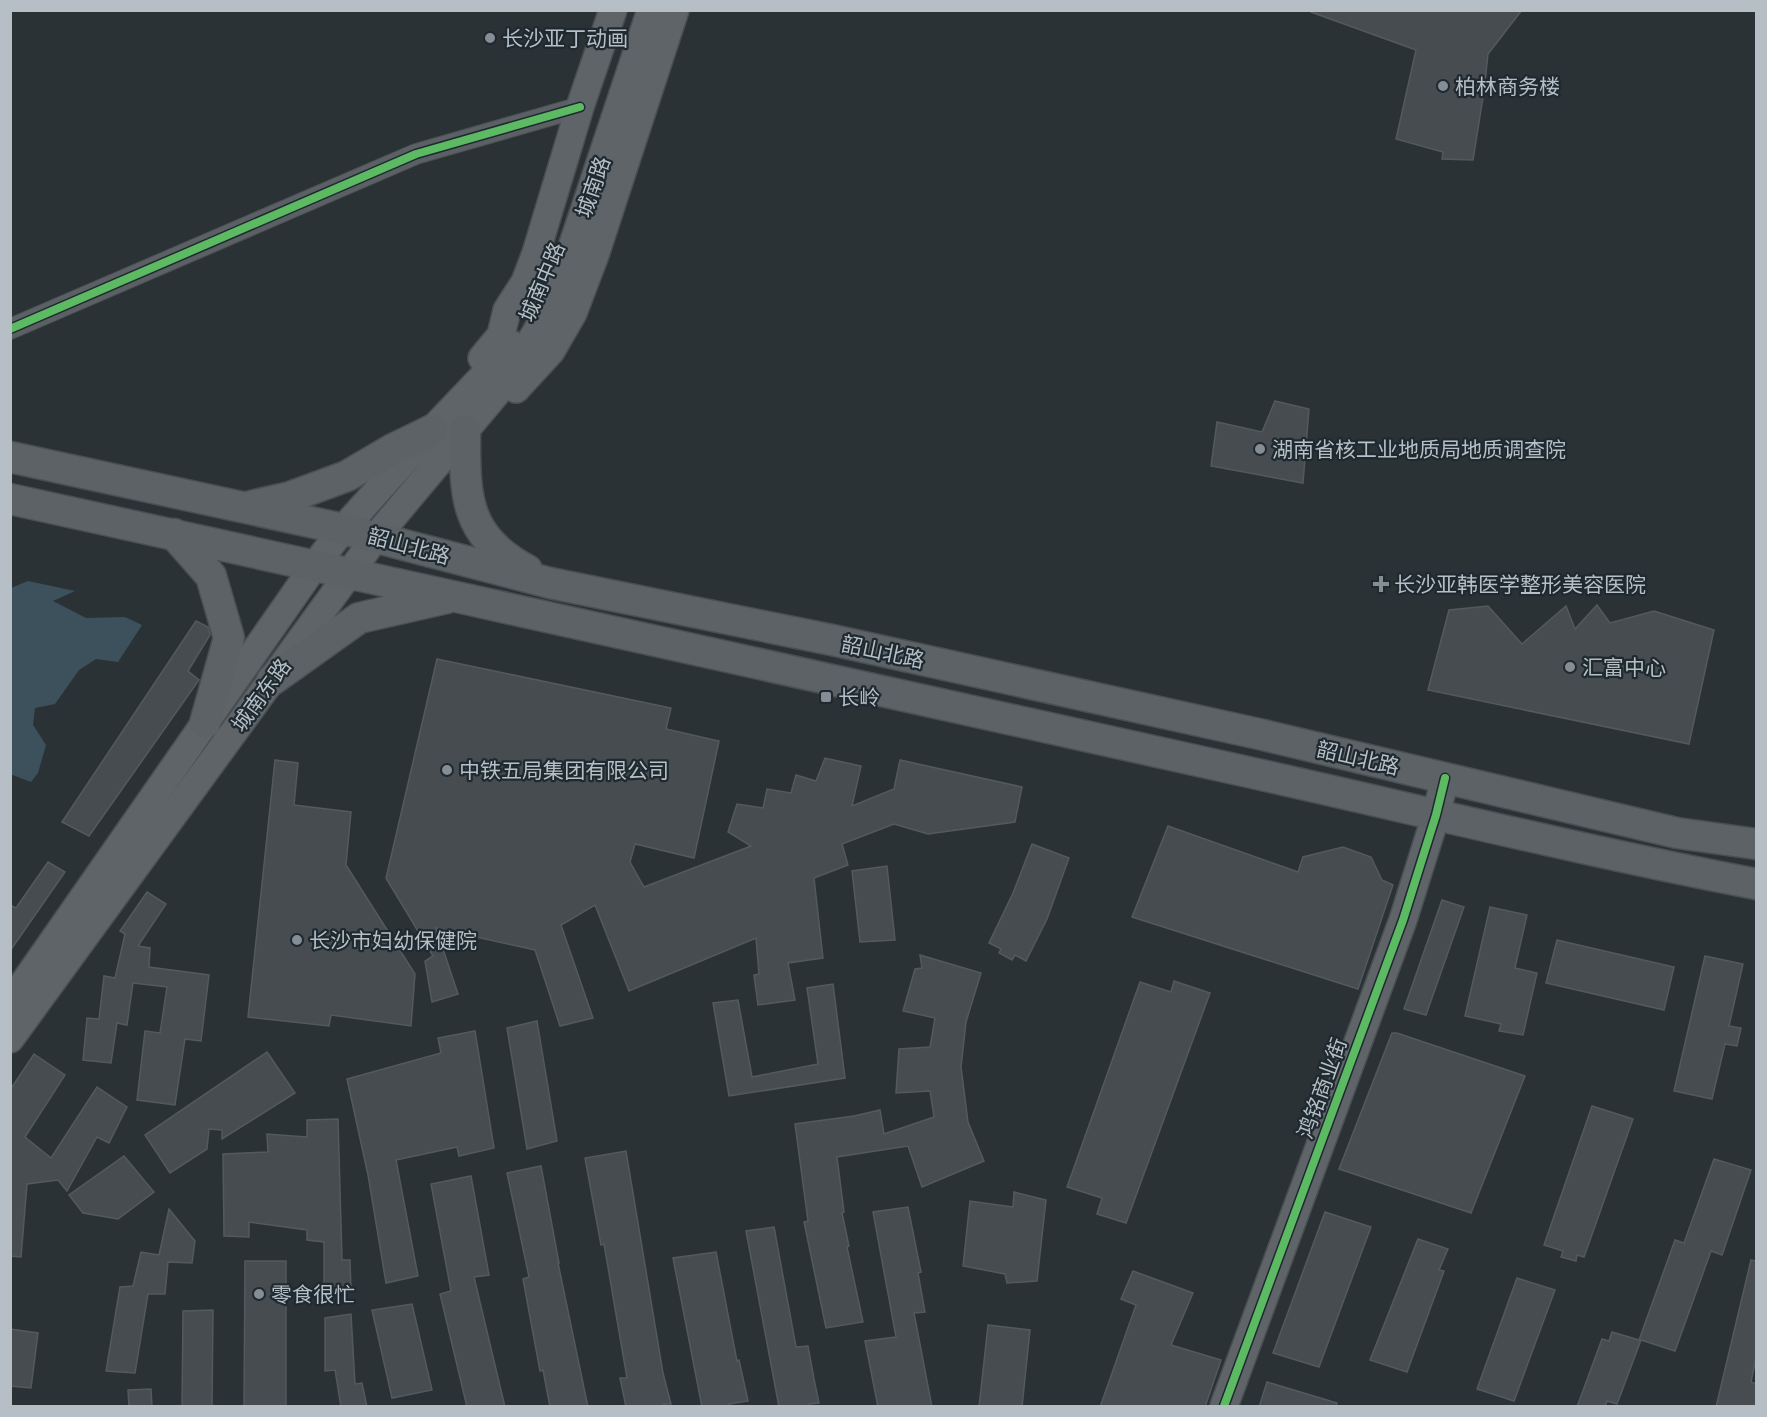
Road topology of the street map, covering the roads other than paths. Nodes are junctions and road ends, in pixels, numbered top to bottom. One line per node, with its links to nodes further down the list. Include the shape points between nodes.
1 (613, 10): 5 (main road)
2 (638, 10): 7 (main road, 城南中路, via 546,278)
3 (651, 10): 7 (main road, 城南路, via 568,259 539,327)
4 (675, 10): 8 (main road, via 573,313 550,351 522,384)
5 (580, 107): 6 (street, via 416,154); 8 (main road, via 525,282 507,310 501,335 475,367)
6 (10, 329)
7 (516, 353): 8 (main road, 城南东路)
8 (453, 425): 11 (main road, via 393,449 336,481 290,497); 12 (main road, 城南东路); 14 (main road, 城南东路); 17 (main road, via 474,520 484,536 511,561)
9 (10, 457): 11 (main road, 韶山北路)
10 (10, 499): 13 (main road, 韶山北路)
11 (237, 506): 12 (main road, 韶山北路)
12 (343, 529): 14 (main road, 韶山北路); 15 (main road, 城南东路)
13 (174, 534): 15 (main road, 韶山北路); 20 (main road, via 211,576 229,638)
14 (375, 538): 16 (main road, 城南东路); 17 (main road, 韶山北路)
15 (315, 565): 16 (main road, 韶山北路); 20 (main road, 城南东路)
16 (351, 572): 18 (main road, 韶山北路); 19 (main road, 城南东路)
17 (550, 583): 21 (main road, 韶山北路, via 832,640)
18 (456, 596): 19 (main road, via 359,618); 22 (main road, 韶山北路)
19 (272, 680): 26 (main road, 城南东路)
20 (205, 723): 25 (main road, 城南东路)
21 (1446, 778): 22 (main road, 鸿铭商业街); 23 (main road, 韶山北路, via 1677,833)
22 (1436, 815): 24 (main road, 韶山北路); 27 (main road, 鸿铭商业街, via 1403,920)
23 (1756, 844)
24 (1756, 884)
25 (10, 1003)
26 (10, 1039)
27 (1224, 1407)

